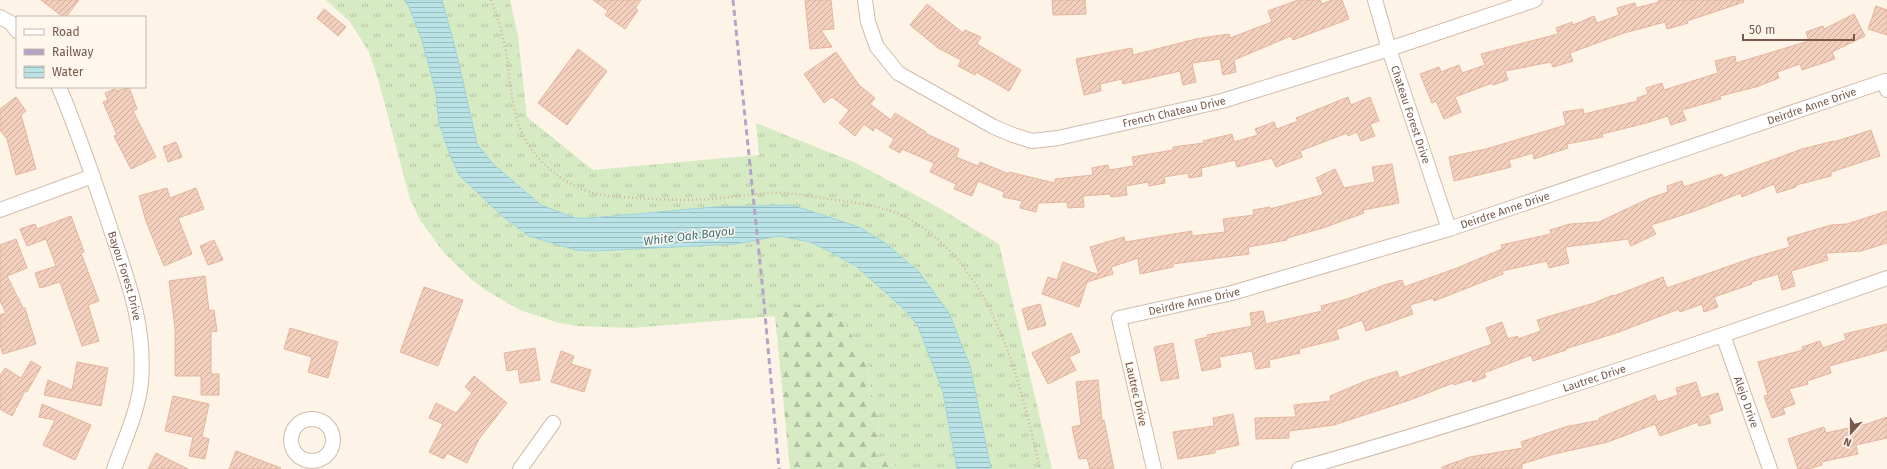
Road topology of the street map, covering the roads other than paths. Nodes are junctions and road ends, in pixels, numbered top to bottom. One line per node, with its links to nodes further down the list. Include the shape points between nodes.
1 (865, 0): 6 (street, French Chateau Drive, via 868,22 877,47 898,73 994,127 1032,141 1058,138 1222,101)
2 (1376, 0): 6 (street, Chateau Forest Drive)
3 (1535, 0): 6 (street, French Chateau Drive)
4 (0, 17): 5 (street)
5 (16, 30)
6 (1389, 49): 11 (street, Chateau Forest Drive)
7 (1886, 85): 11 (street, Deirdre Anne Drive)
8 (58, 88): 9 (street, Bayou Forest Drive)
9 (93, 176): 10 (street); 16 (street, Bayou Forest Drive, via 135,304 141,343 141,384 133,417)
10 (0, 210)
11 (1449, 229): 13 (street, Deirdre Anne Drive, via 1232,293)
12 (1887, 278): 14 (street, Lautrec Drive)
13 (1119, 318): 18 (street, Lautrec Drive)
14 (1723, 335): 19 (street, Lautrec Drive, via 1381,446); 20 (street, Alejo Drive)
15 (553, 423): 17 (street)
16 (114, 469)
17 (520, 469)
18 (1154, 469)
19 (1299, 469)
20 (1770, 469)

